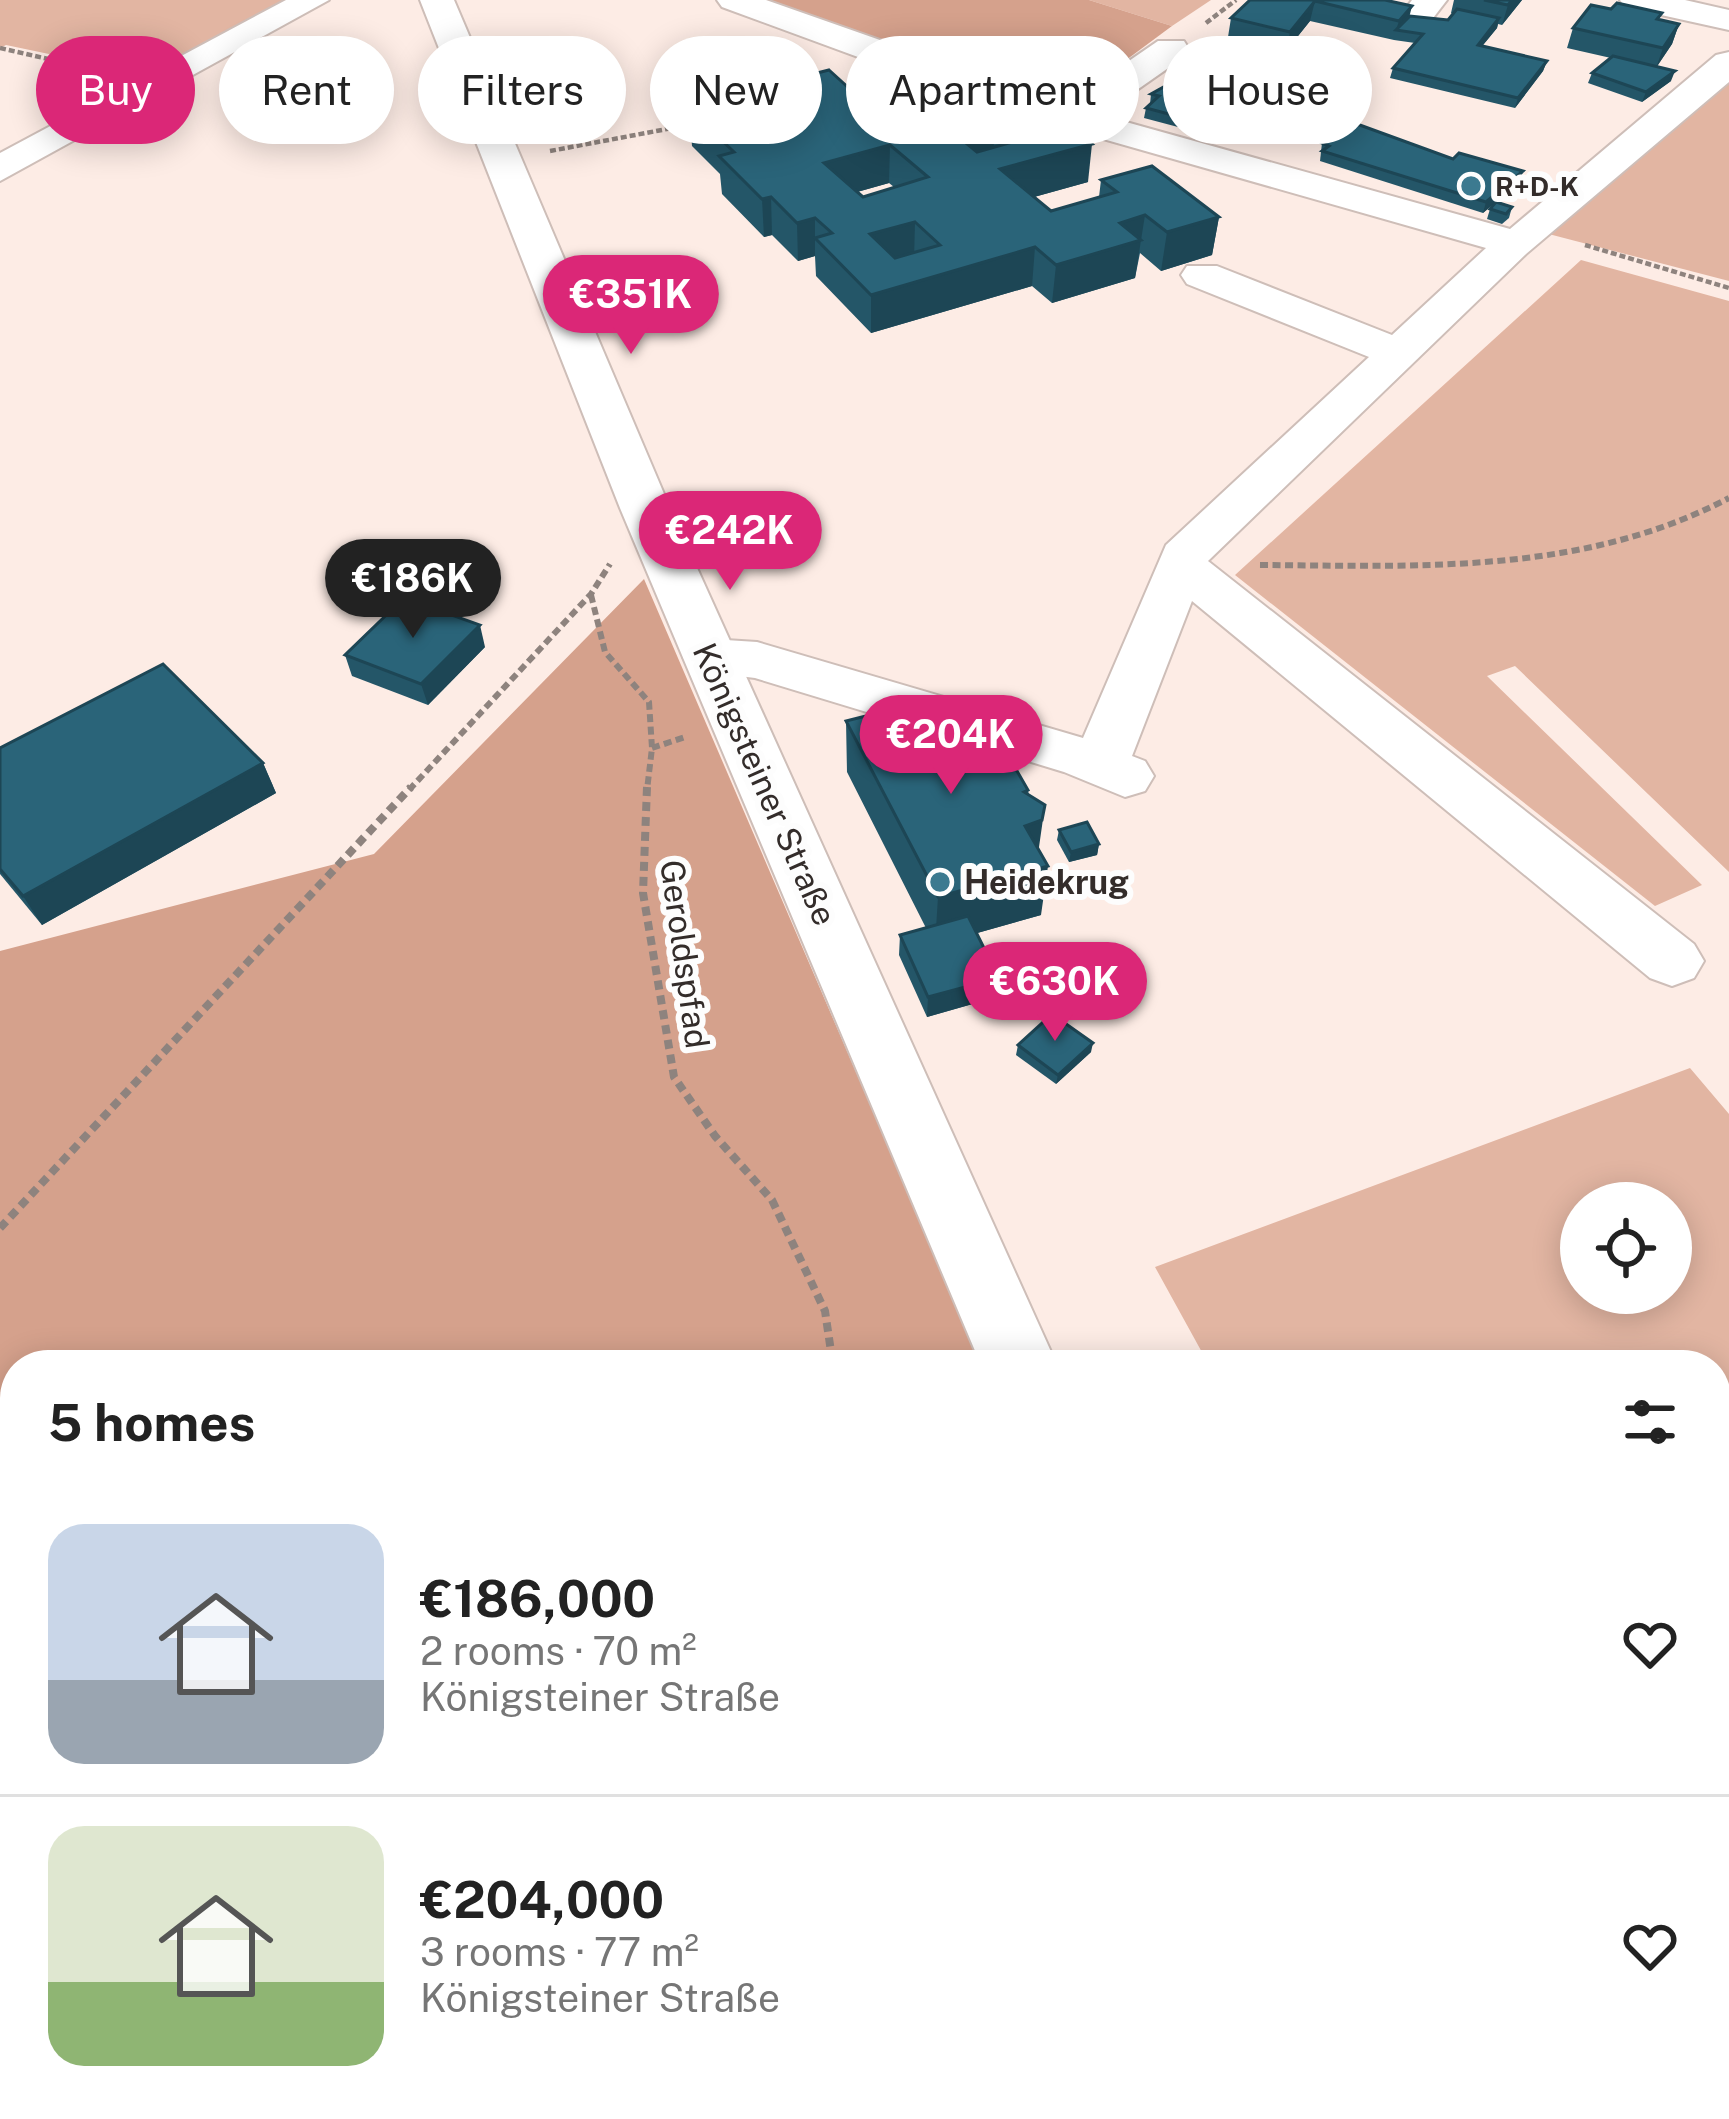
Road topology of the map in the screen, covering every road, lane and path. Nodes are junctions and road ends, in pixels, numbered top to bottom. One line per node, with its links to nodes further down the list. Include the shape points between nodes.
1 (312, 0): 9 (main road)
2 (437, 0): 14 (main road, Königsteiner Straße)
3 (734, 0): 6 (main road)
4 (1637, 0): 5 (main road)
5 (1729, 20)
6 (846, 39)
7 (0, 48): 8 (path)
8 (36, 56)
9 (195, 62)
10 (1729, 63): 16 (main road)
11 (650, 132): 14 (path)
12 (1139, 137): 16 (main road)
13 (47, 144): 15 (main road)
14 (507, 160): 21 (main road, Königsteiner Straße)
15 (0, 170)
16 (1519, 242): 18 (path); 19 (main road)
17 (1202, 275): 19 (main road)
18 (1729, 288)
19 (1400, 353): 22 (main road)
20 (1729, 498): 22 (path, via 1694,521 1640,537 1490,566)
21 (642, 536): 23 (path); 24 (main road, Königsteiner Straße)
22 (1180, 565): 24 (main road, via 1104,767 757,660); 25 (main road)
23 (591, 594): 26 (path); 27 (path, Geroldspfad, via 605,652 649,702 643,893 674,1077 772,1200 825,1311)
24 (710, 657): 28 (main road, Königsteiner Straße)
25 (1672, 961)
26 (0, 1228)
27 (830, 1350)
28 (1012, 1350)

